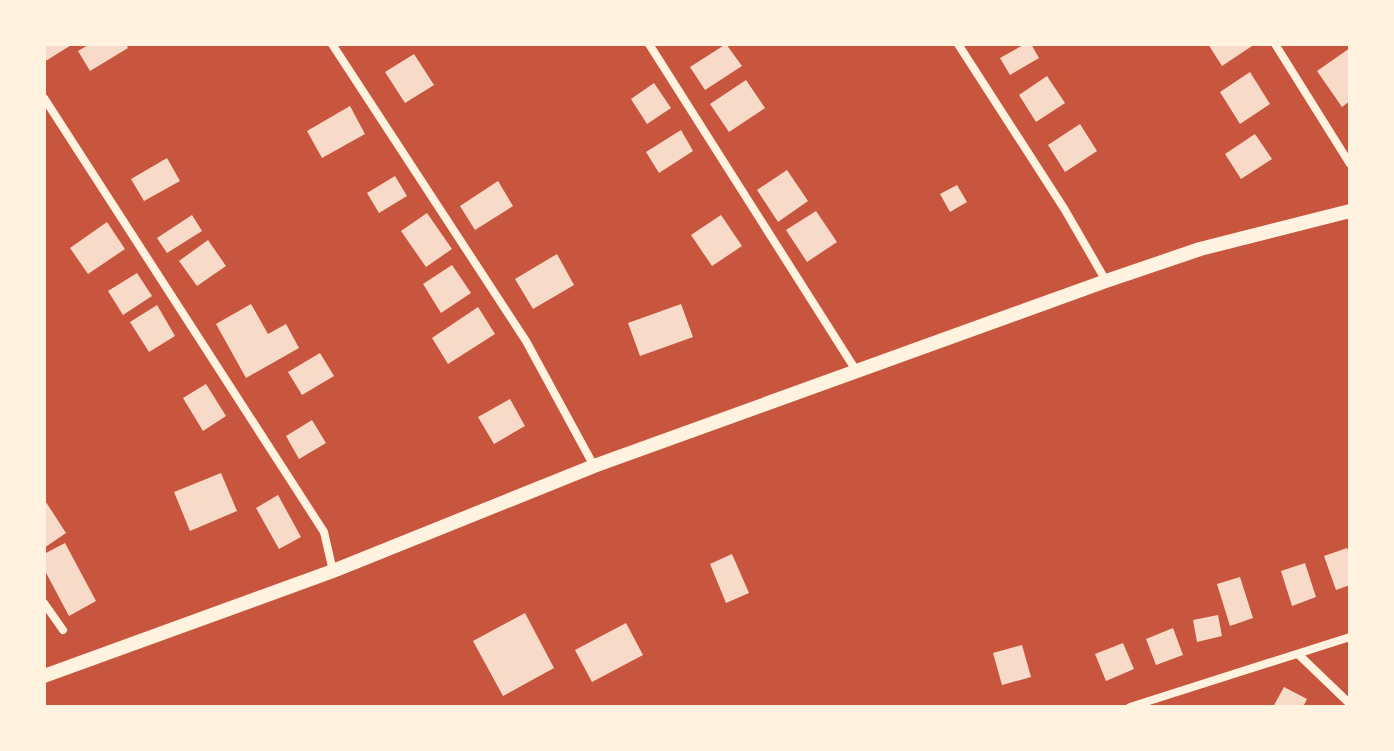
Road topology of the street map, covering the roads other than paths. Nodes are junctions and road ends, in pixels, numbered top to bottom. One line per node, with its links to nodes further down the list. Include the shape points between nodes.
1 (332, 44): 10 (street, via 526,341)
2 (649, 44): 9 (street)
3 (958, 44): 8 (street)
4 (1275, 44): 6 (street)
5 (44, 98): 11 (street, via 324,532)
6 (1350, 164)
7 (1350, 211): 8 (main road, via 1200,249)
8 (1106, 281): 9 (main road)
9 (857, 372): 10 (main road)
10 (594, 466): 11 (main road)
11 (333, 571): 16 (main road)
12 (44, 603): 13 (street)
13 (63, 630)
14 (1350, 637): 15 (street)
15 (1298, 654): 17 (street); 18 (street)
16 (44, 676)
17 (1350, 704)
18 (1130, 707)

